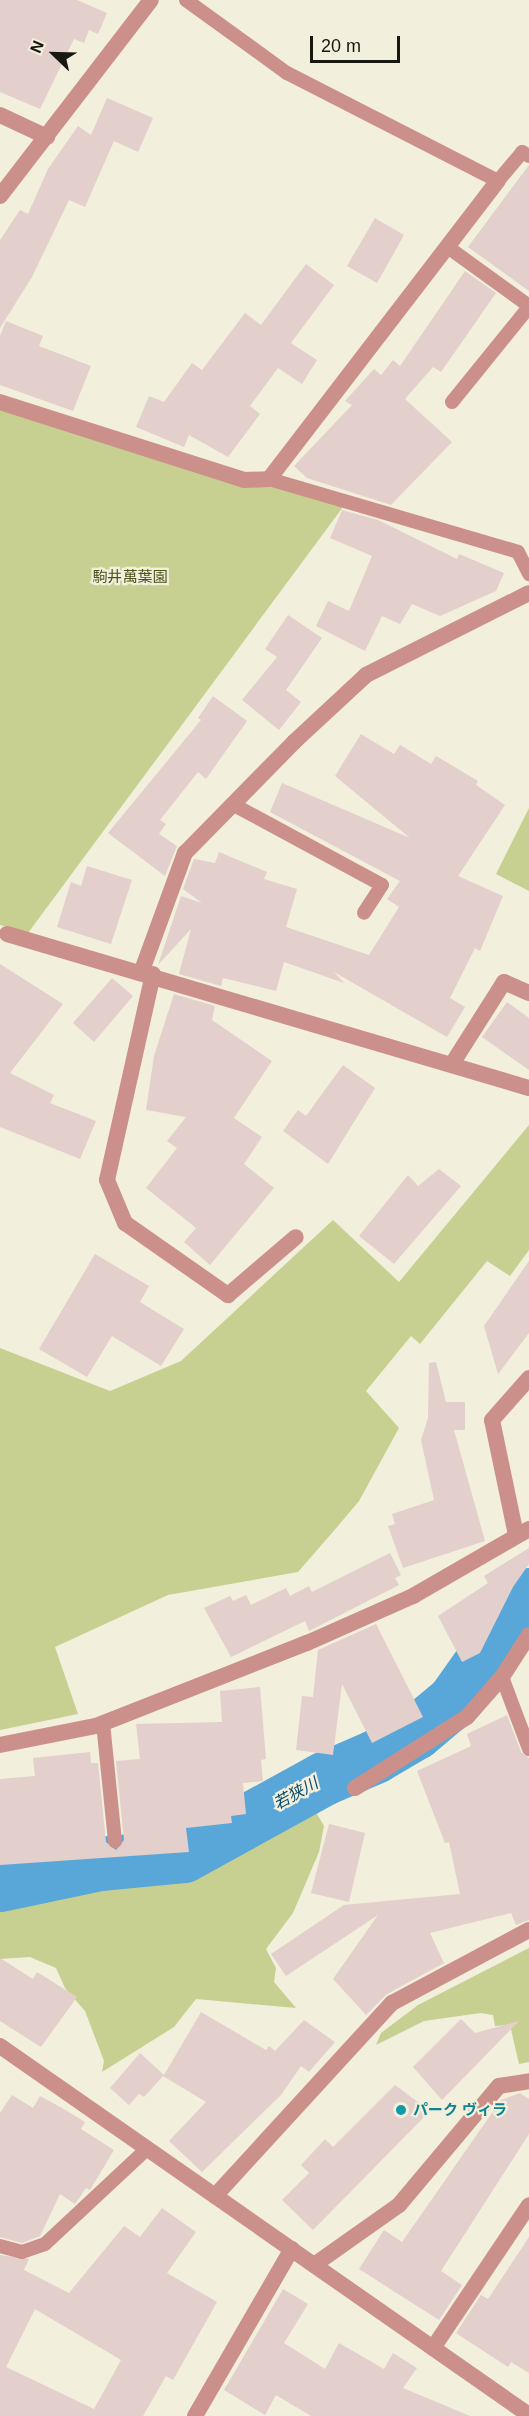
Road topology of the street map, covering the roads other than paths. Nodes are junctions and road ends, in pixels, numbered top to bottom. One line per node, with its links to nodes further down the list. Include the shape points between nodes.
1 (151, 0): 4 (street)
2 (186, 0): 6 (lane, via 287,73)
3 (0, 115): 4 (street)
4 (47, 137): 7 (street)
5 (529, 156): 6 (lane, via 522,152)
6 (498, 181): 8 (street)
7 (0, 196)
8 (449, 248): 9 (lane); 12 (street)
9 (529, 306): 11 (lane)
10 (0, 402): 12 (street, via 244,480)
11 (452, 402)
12 (269, 479): 13 (lane, via 518,552)
13 (529, 574)
14 (529, 593): 15 (street, via 366,675)
15 (234, 805): 16 (lane, via 381,885); 18 (street, via 185,853)
16 (364, 913)
17 (7, 934): 18 (street)
18 (147, 974): 20 (street); 22 (street, via 106,1180 125,1223 228,1295)
19 (529, 993): 20 (street, via 504,982)
20 (452, 1064): 21 (street)
21 (529, 1088)
22 (296, 1237)
23 (529, 1378): 24 (street, via 492,1420)
24 (523, 1532): 27 (street, via 413,1596)
25 (529, 1635): 26 (street)
26 (502, 1677): 29 (lane); 30 (street, via 467,1717)
27 (103, 1723): 28 (street); 31 (lane)
28 (0, 1745)
29 (529, 1749)
30 (356, 1788)
31 (115, 1841)
32 (529, 1930): 36 (street, via 392,2002)
33 (0, 2046): 35 (street)
34 (529, 2082): 40 (street, via 499,2086 399,2205)
35 (147, 2149): 36 (street); 38 (lane, via 45,2244 21,2252)
36 (215, 2196): 39 (street)
37 (529, 2205): 41 (street)
38 (0, 2246)
39 (292, 2249): 40 (street); 43 (street)
40 (314, 2265): 41 (street)
41 (433, 2348): 42 (street)
42 (529, 2415)
43 (195, 2416)

